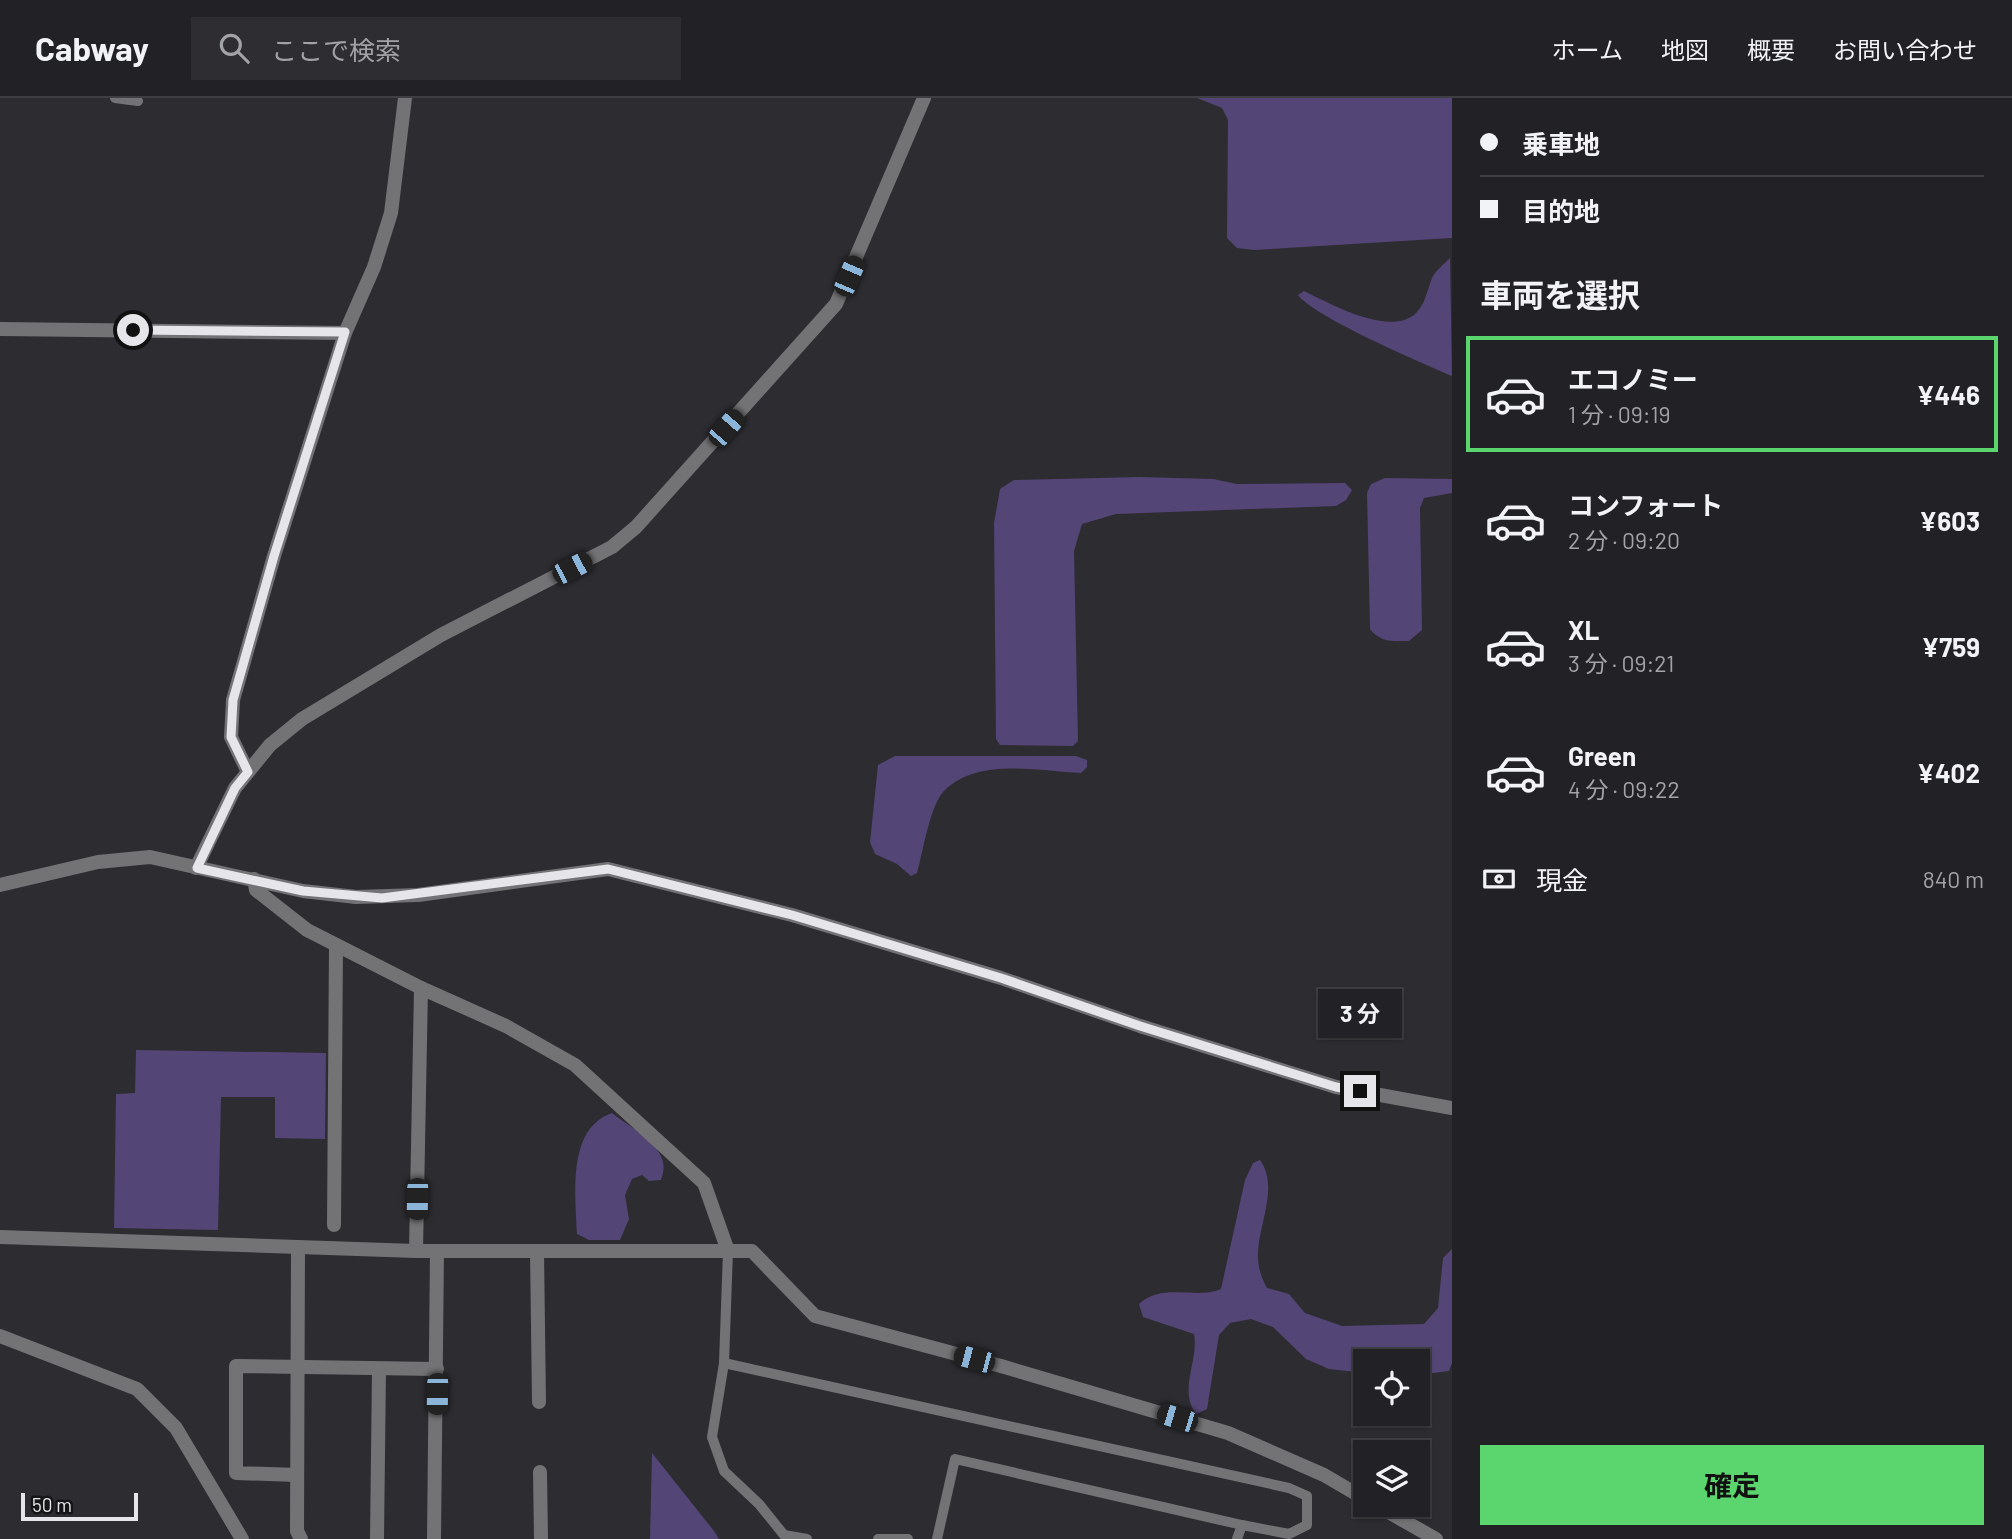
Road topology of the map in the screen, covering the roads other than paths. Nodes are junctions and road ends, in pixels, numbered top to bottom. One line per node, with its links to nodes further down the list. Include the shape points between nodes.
1 (115, 98): 4 (lane)
2 (405, 98): 6 (street, via 391,213 374,267)
3 (924, 98): 7 (street, via 836,304 636,527 612,547 441,635 302,719 270,745)
4 (138, 101)
5 (0, 329): 6 (street)
6 (345, 332): 7 (street, via 233,700 231,737)
7 (248, 772): 8 (street, via 235,788)
8 (197, 868): 9 (street); 10 (street, via 150,857 125,858)
9 (254, 879): 11 (street, via 256,890 307,930); 13 (street, via 303,891 382,898 608,869 792,915 1336,1087)
10 (0, 885)
11 (336, 945): 12 (street); 14 (street)
12 (421, 988): 17 (street); 20 (street, via 506,1026 575,1065 704,1183)
13 (1452, 1108)
14 (334, 1225)
15 (0, 1237): 16 (street)
16 (298, 1248): 17 (street); 23 (street)
17 (416, 1251): 18 (street)
18 (437, 1251): 19 (street); 25 (street)
19 (537, 1251): 20 (street); 26 (street)
20 (728, 1251): 22 (lane); 29 (street, via 752,1251 815,1317 1228,1433)
21 (0, 1336): 32 (street, via 137,1389 176,1428)
22 (724, 1363): 31 (lane, via 1289,1488 1307,1496 1307,1525 1289,1534); 37 (lane, via 712,1437 724,1471 784,1535)
23 (299, 1366): 24 (street); 28 (street); 28 (street, via 236,1366 236,1473)
24 (379, 1369): 25 (street); 34 (street)
25 (437, 1369): 35 (street)
26 (539, 1402)
27 (540, 1472): 36 (street)
28 (297, 1475): 33 (street)
29 (1353, 1492)
30 (1397, 1517): 42 (street)
31 (1242, 1525): 40 (lane, via 955,1459); 41 (lane)
32 (242, 1539)
33 (301, 1539)
34 (377, 1539)
35 (434, 1539)
36 (541, 1539)
37 (807, 1539)
38 (878, 1539): 39 (lane)
39 (908, 1539)
40 (937, 1539)
41 (1237, 1539)
42 (1436, 1539)

